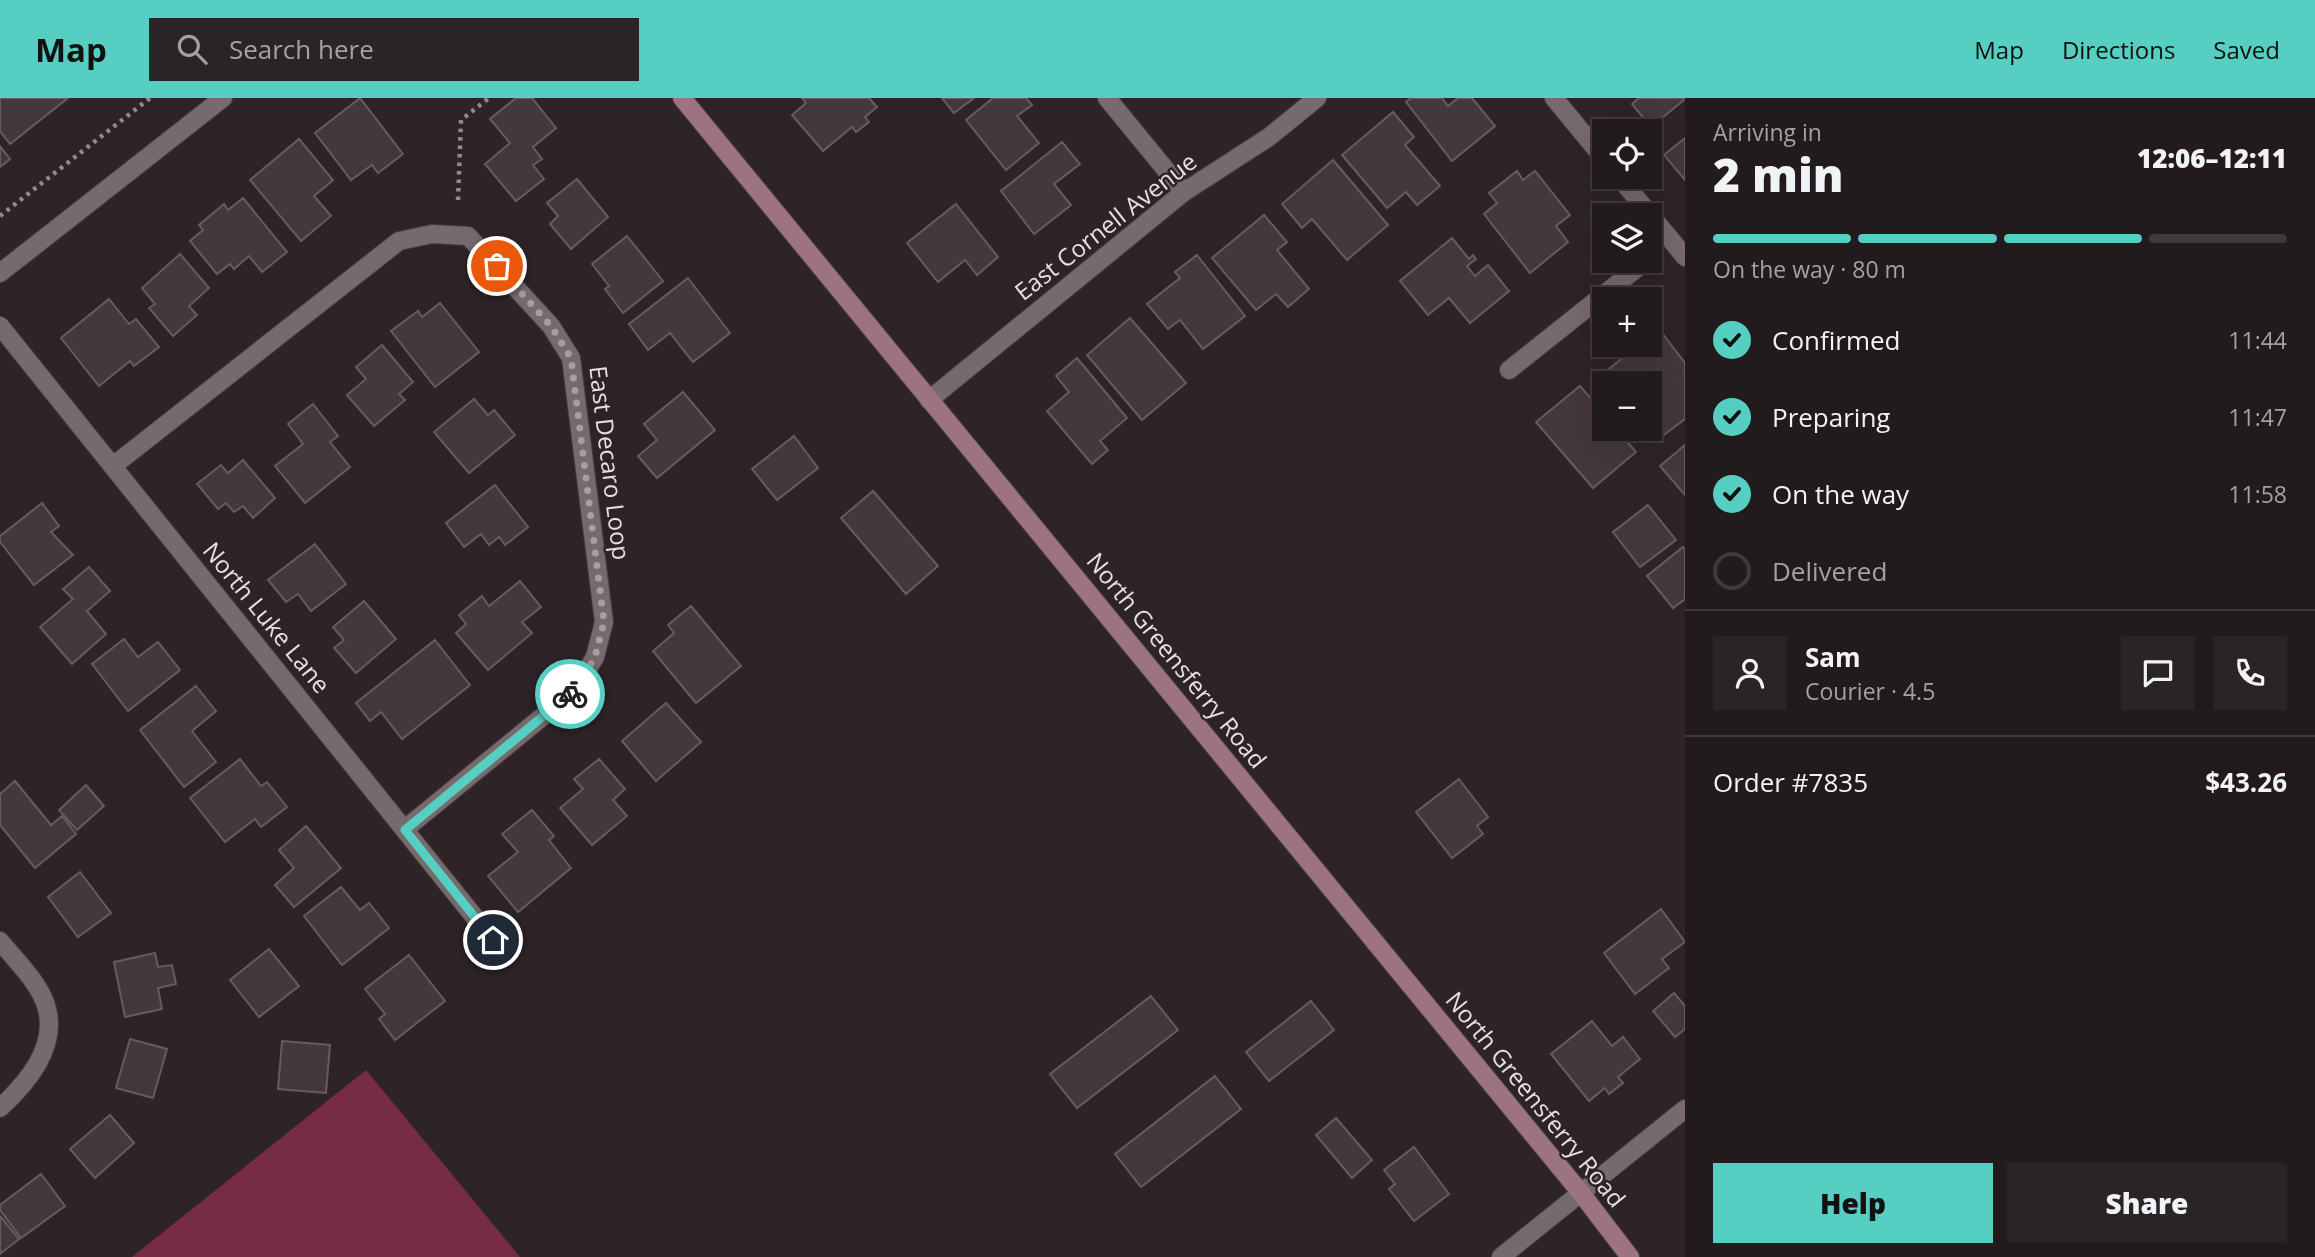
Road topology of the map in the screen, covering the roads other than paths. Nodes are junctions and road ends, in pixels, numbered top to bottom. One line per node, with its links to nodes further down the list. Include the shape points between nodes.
1 (223, 98): 12 (street)
2 (682, 98): 16 (main road, North Greensferry Road)
3 (1107, 98): 8 (street)
4 (1317, 98): 8 (street, East Cornell Avenue, via 1269,137)
5 (1554, 98): 6 (street)
6 (1592, 144)
7 (1629, 189): 9 (street)
8 (1184, 192): 16 (street, East Cornell Avenue)
9 (1671, 241): 10 (street); 11 (street)
10 (1662, 248)
11 (1685, 257)
12 (0, 273)
13 (1631, 273): 15 (street)
14 (0, 326): 17 (street, North Luke Lane)
15 (1509, 370)
16 (929, 400): 23 (main road, North Greensferry Road)
17 (113, 466): 18 (street, North Luke Lane); 18 (street, East Decaro Loop, via 399,241 432,234 468,236 551,326 571,358 577,400 604,622 595,657 575,690)
18 (405, 830): 19 (street, North Luke Lane)
19 (493, 940)
20 (0, 942): 21 (street, via 47,1007 50,1033 23,1087)
21 (0, 1108)
22 (1685, 1109): 23 (street)
23 (1581, 1194): 24 (street); 25 (main road, North Greensferry Road)
24 (1501, 1257)
25 (1630, 1257)

